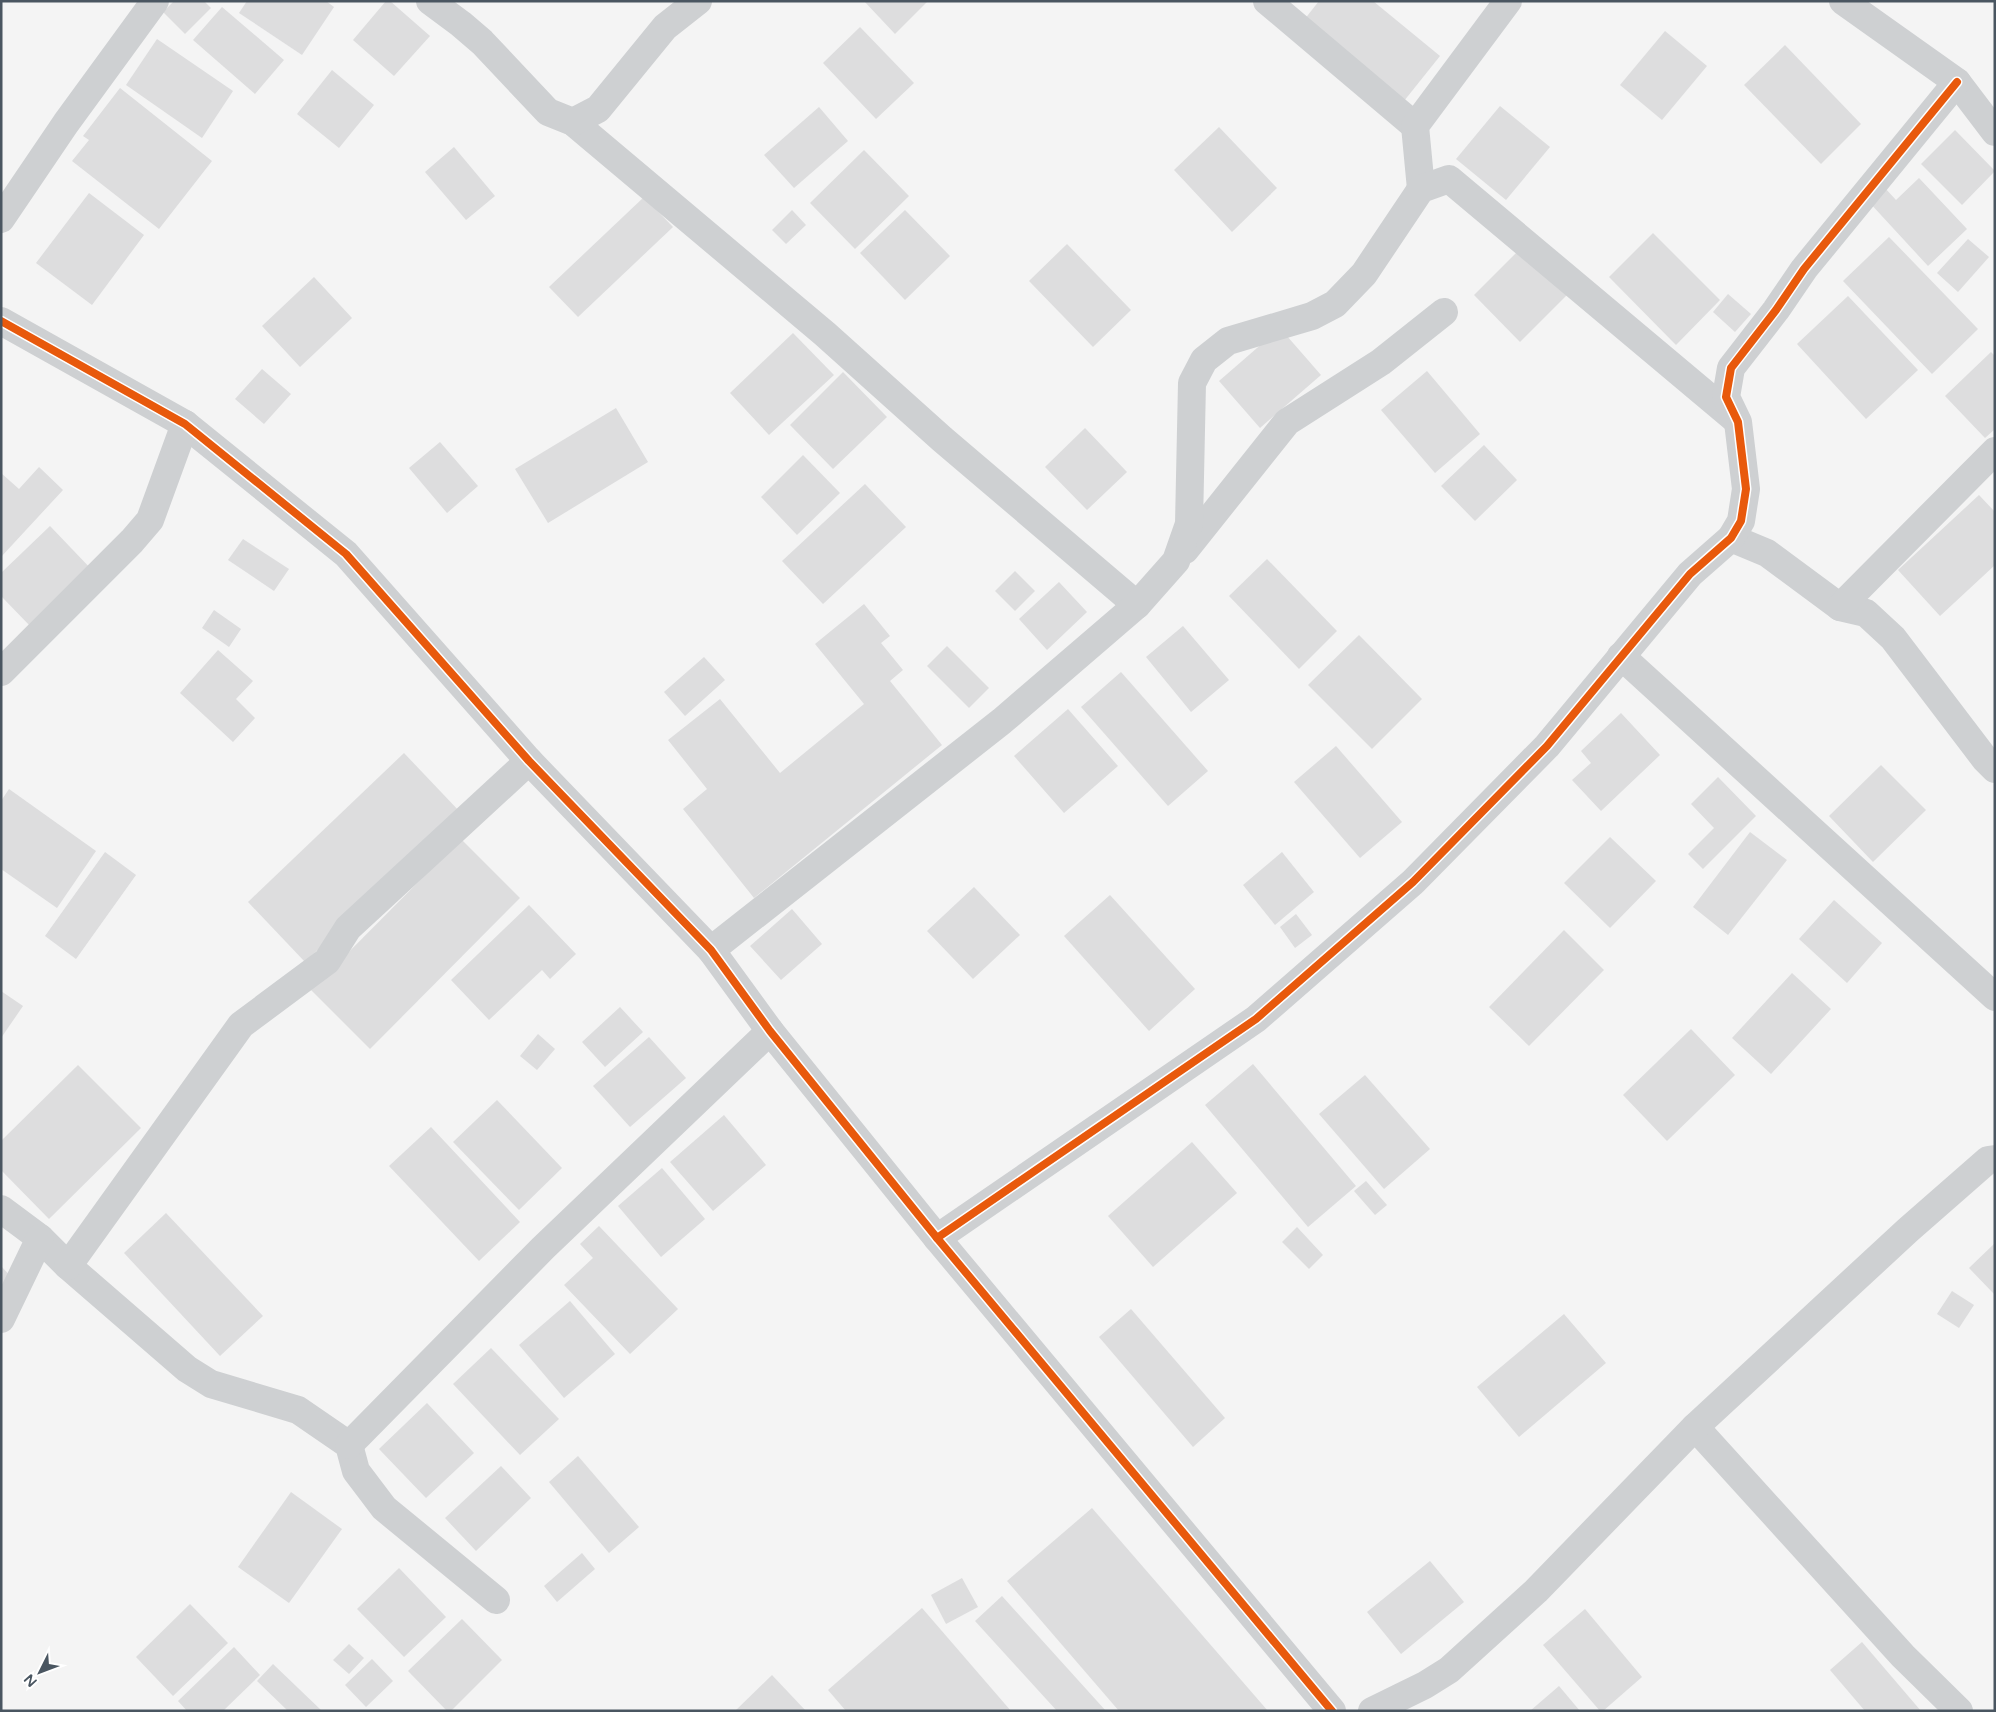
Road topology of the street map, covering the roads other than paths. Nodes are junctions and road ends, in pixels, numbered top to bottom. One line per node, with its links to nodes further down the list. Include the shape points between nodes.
1 (155, 1): 12 (street)
2 (430, 1): 8 (street, via 482,42 548,112)
3 (698, 1): 8 (street, via 665,27 598,109)
4 (1267, 1): 9 (street)
5 (1508, 1): 9 (street)
6 (1843, 1): 7 (street)
7 (1957, 82): 10 (street); 15 (street, via 1804,269 1731,368 1726,397)
8 (574, 122): 20 (street, via 825,334 942,439)
9 (1415, 126): 11 (street)
10 (1995, 132)
11 (1421, 189): 15 (street, via 1449,179); 19 (street, via 1364,274 1335,304 1312,316 1228,341 1204,360 1192,383 1188,524)
12 (1, 219)
13 (1444, 312): 19 (street, via 1381,362 1287,422)
14 (1, 321): 16 (street)
15 (1738, 422): 18 (street, via 1746,489 1741,521)
16 (185, 424): 23 (street, via 150,520); 24 (street, via 346,554)
17 (1995, 451): 21 (street)
18 (1731, 538): 21 (street, via 1767,553); 22 (street, via 1690,574)
19 (1176, 561): 20 (street)
20 (1137, 605): 26 (street, via 1002,720)
21 (1840, 607): 25 (street, via 1866,613 1893,638)
22 (1621, 656): 27 (street); 32 (street, via 1547,746 1413,882 1256,1019)
23 (1, 672)
24 (530, 761): 26 (street); 33 (street, via 348,928 327,960 241,1025)
25 (1995, 769)
26 (712, 950): 28 (street)
27 (1995, 998)
28 (770, 1031): 32 (street); 36 (street, via 543,1248)
29 (1995, 1159): 35 (street, via 1988,1160 1908,1230)
30 (1, 1209): 31 (street)
31 (40, 1238): 33 (street); 34 (street)
32 (937, 1238): 38 (street)
33 (68, 1266): 36 (street, via 187,1369 211,1384 298,1410)
34 (1, 1319)
35 (1695, 1427): 39 (street, via 1536,1591 1449,1670 1425,1686); 40 (street, via 1903,1656)
36 (349, 1446): 37 (street, via 356,1471 384,1508)
37 (496, 1600)
38 (1332, 1711)
39 (1372, 1711)
40 (1959, 1711)

